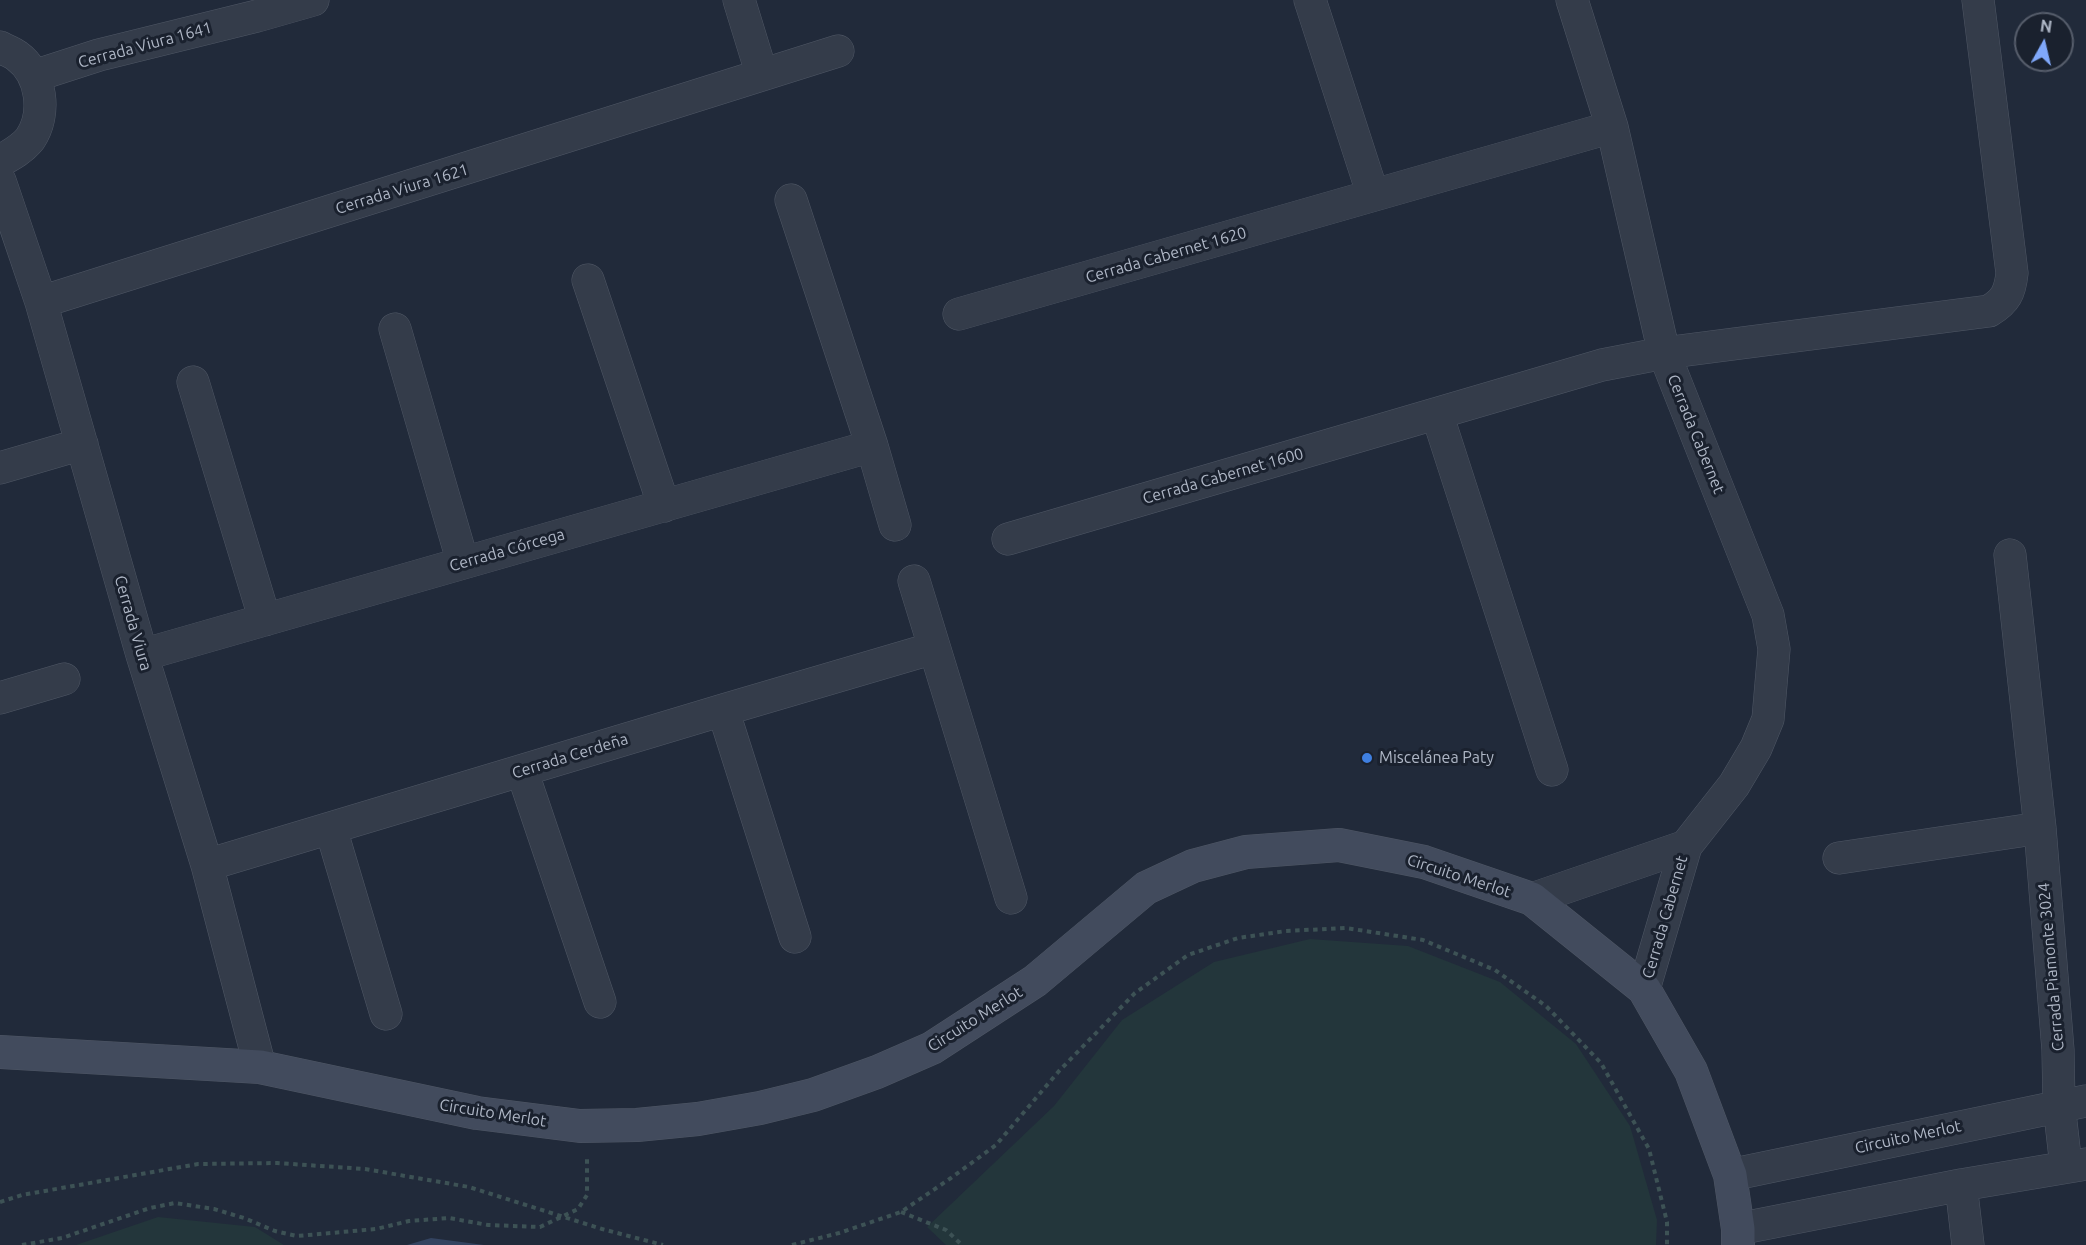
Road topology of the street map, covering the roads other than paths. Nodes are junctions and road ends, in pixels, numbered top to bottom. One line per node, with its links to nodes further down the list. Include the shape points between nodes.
1 (313, 0): 6 (street, Cerrada Viura 1641)
2 (739, 0): 9 (street)
3 (1310, 0): 14 (street)
4 (1572, 0): 11 (street, Cerrada Cabernet)
5 (1978, 0): 20 (street, Cerrada Cabernet 1600, via 2012,273 2007,298 1989,311)
6 (254, 8): 10 (street, Cerrada Viura 1641)
7 (0, 47): 10 (street, via 18,56)
8 (838, 51): 9 (street, Cerrada Viura 1621)
9 (762, 75): 17 (street, Cerrada Viura 1621)
10 (34, 76): 12 (street, via 40,97 39,119 30,139)
11 (1612, 127): 14 (street, Cerrada Cabernet 1620); 20 (street, Cerrada Cabernet)
12 (0, 161)
13 (0, 181): 17 (street, Cerrada Viura)
14 (1373, 195): 18 (street, Cerrada Cabernet 1620)
15 (791, 200): 24 (street)
16 (588, 280): 26 (street)
17 (41, 302): 23 (street, Cerrada Viura)
18 (959, 314)
19 (395, 329): 30 (street)
20 (1664, 353): 22 (street, Cerrada Cabernet 1600, via 1602,365); 42 (street, Cerrada Cabernet, via 1768,615 1774,649 1767,719 1756,748 1734,785)
21 (193, 382): 32 (street)
22 (1437, 414): 28 (street, Cerrada Cabernet 1600); 38 (street)
23 (82, 444): 25 (street); 34 (street, Cerrada Viura)
24 (872, 446): 26 (street, Cerrada Córcega); 27 (street)
25 (0, 468)
26 (664, 506): 30 (street, Cerrada Córcega)
27 (895, 525)
28 (1008, 539)
29 (2010, 555): 40 (street, Cerrada Piamonte 3024)
30 (463, 563): 32 (street, Cerrada Córcega)
31 (914, 581): 33 (street)
32 (265, 620): 34 (street, Cerrada Córcega)
33 (934, 648): 37 (street, Cerrada Cerdeña); 45 (street)
34 (142, 655): 44 (street, Cerrada Viura)
35 (64, 679): 36 (street)
36 (0, 698)
37 (723, 710): 39 (street, Cerrada Cerdeña); 47 (street)
38 (1552, 770)
39 (522, 771): 41 (street, Cerrada Cerdeña); 49 (street)
40 (2040, 828): 43 (street); 53 (street, Cerrada Piamonte 3024, via 2058,1050)
41 (331, 829): 44 (street, Cerrada Cerdeña); 50 (street)
42 (1686, 846): 46 (street, Cerrada Cabernet); 48 (street, Cerrada Cabernet)
43 (1839, 858)
44 (207, 866): 52 (street, Cerrada Viura)
45 (1011, 898)
46 (1532, 899): 48 (street, Circuito Merlot); 52 (street, Circuito Merlot, via 1424,862 1339,845 1246,852 1193,866 1146,888 1035,981 932,1048 813,1095 698,1119 580,1126 477,1113)
47 (795, 937)
48 (1644, 989): 55 (street, Circuito Merlot, via 1691,1071)
49 (600, 1002)
50 (386, 1014)
51 (0, 1052): 52 (street, Circuito Merlot)
52 (260, 1067)
53 (2073, 1103): 54 (street, Cerrada Piamonte 3024); 55 (street, Circuito Merlot)
54 (2076, 1165): 56 (street, Circuito Merlot)
55 (1730, 1175): 57 (street, Circuito Merlot)
56 (1961, 1185): 57 (street, Circuito Merlot); 58 (street)
57 (1738, 1237)
58 (1968, 1245)

